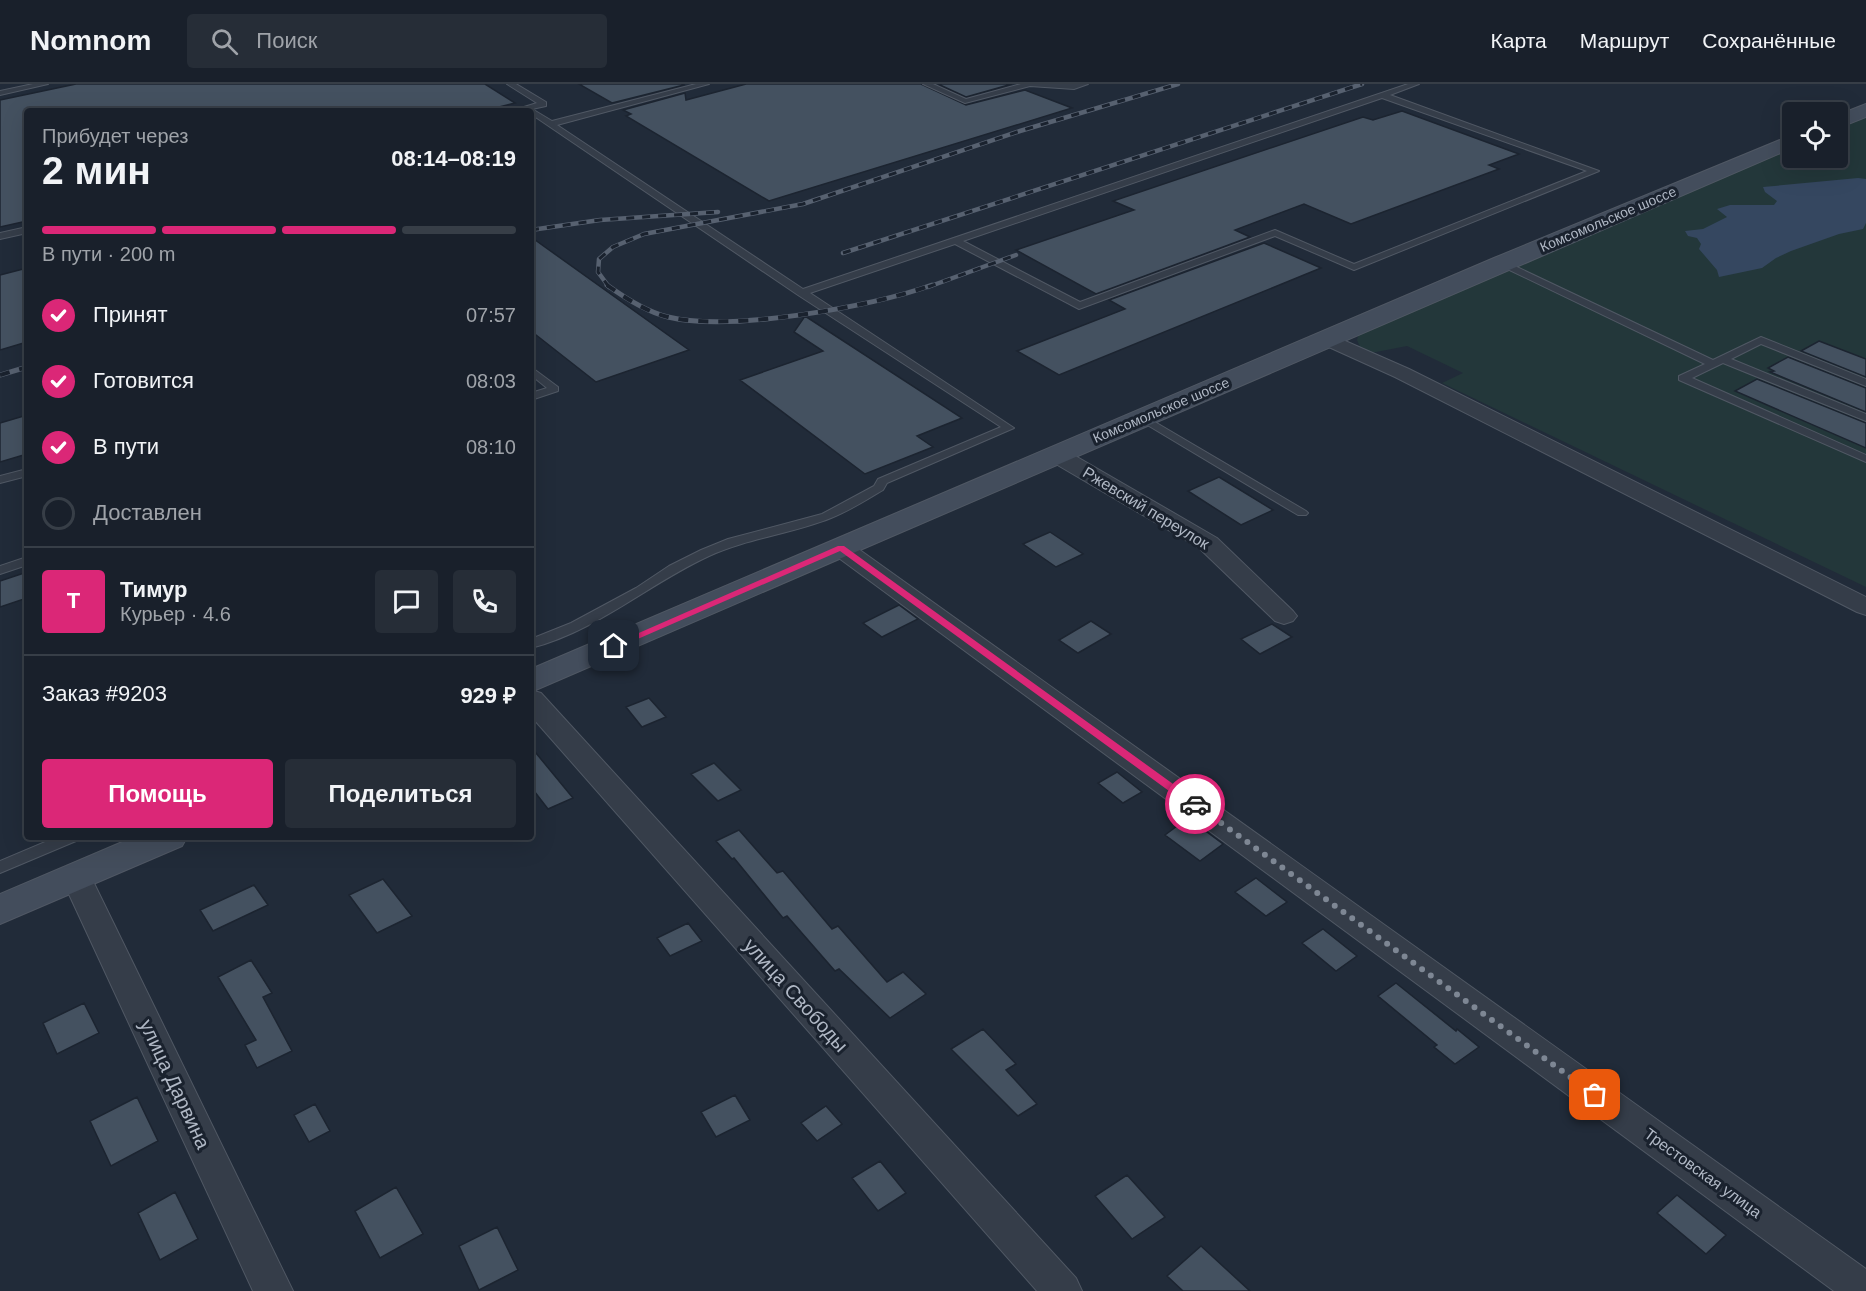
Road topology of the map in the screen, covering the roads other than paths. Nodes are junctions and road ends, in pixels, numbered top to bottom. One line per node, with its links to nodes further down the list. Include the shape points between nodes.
1 (44, 84): 7 (lane)
2 (511, 84): 9 (lane, via 543,104)
3 (705, 84): 13 (lane)
4 (927, 84): 5 (lane, via 965,101 1030,84)
5 (1084, 84)
6 (1415, 84): 8 (lane)
7 (0, 93)
8 (1382, 95): 17 (lane); 17 (lane, via 1595,171 1354,267 1275,232 1079,306)
9 (534, 108)
10 (1866, 110): 12 (main road)
11 (534, 113): 13 (lane)
12 (1848, 118)
13 (551, 124): 19 (lane)
14 (1782, 145): 18 (main road, Комсомольское шоссе)
15 (24, 231): 16 (lane)
16 (0, 236)
17 (955, 240): 19 (lane)
18 (1502, 263): 20 (main road, Комсомольское шоссе); 21 (lane)
19 (801, 292): 37 (lane, via 1009,428 882,481 879,488 826,516 705,553 576,626)
20 (1327, 339): 25 (main road, Комсомольское шоссе); 35 (street)
21 (1718, 361): 23 (lane, via 1761,340); 26 (lane); 28 (lane, via 1683,378)
22 (534, 372): 24 (lane, via 554,389)
23 (1866, 383)
24 (534, 396)
25 (1143, 418): 27 (main road, Комсомольское шоссе); 31 (lane)
26 (1866, 418)
27 (1057, 455): 32 (main road, Комсомольское шоссе); 36 (street, Ржевский переулок, via 1208,543)
28 (1866, 459)
29 (24, 473): 30 (lane)
30 (0, 480)
31 (1302, 513)
32 (841, 548): 38 (main road, Комсомольское шоссе); 47 (street, Трестовская улица)
33 (24, 562): 34 (lane)
34 (0, 570)
35 (1866, 607)
36 (1284, 616)
37 (534, 643)
38 (534, 680)
39 (534, 702): 46 (street, улица Свободы)
40 (64, 840): 42 (lane)
41 (162, 840): 43 (main road)
42 (0, 867)
43 (76, 877): 44 (main road); 45 (street, улица Дарвина)
44 (0, 910)
45 (273, 1291)
46 (1062, 1291)
47 (1865, 1291)

